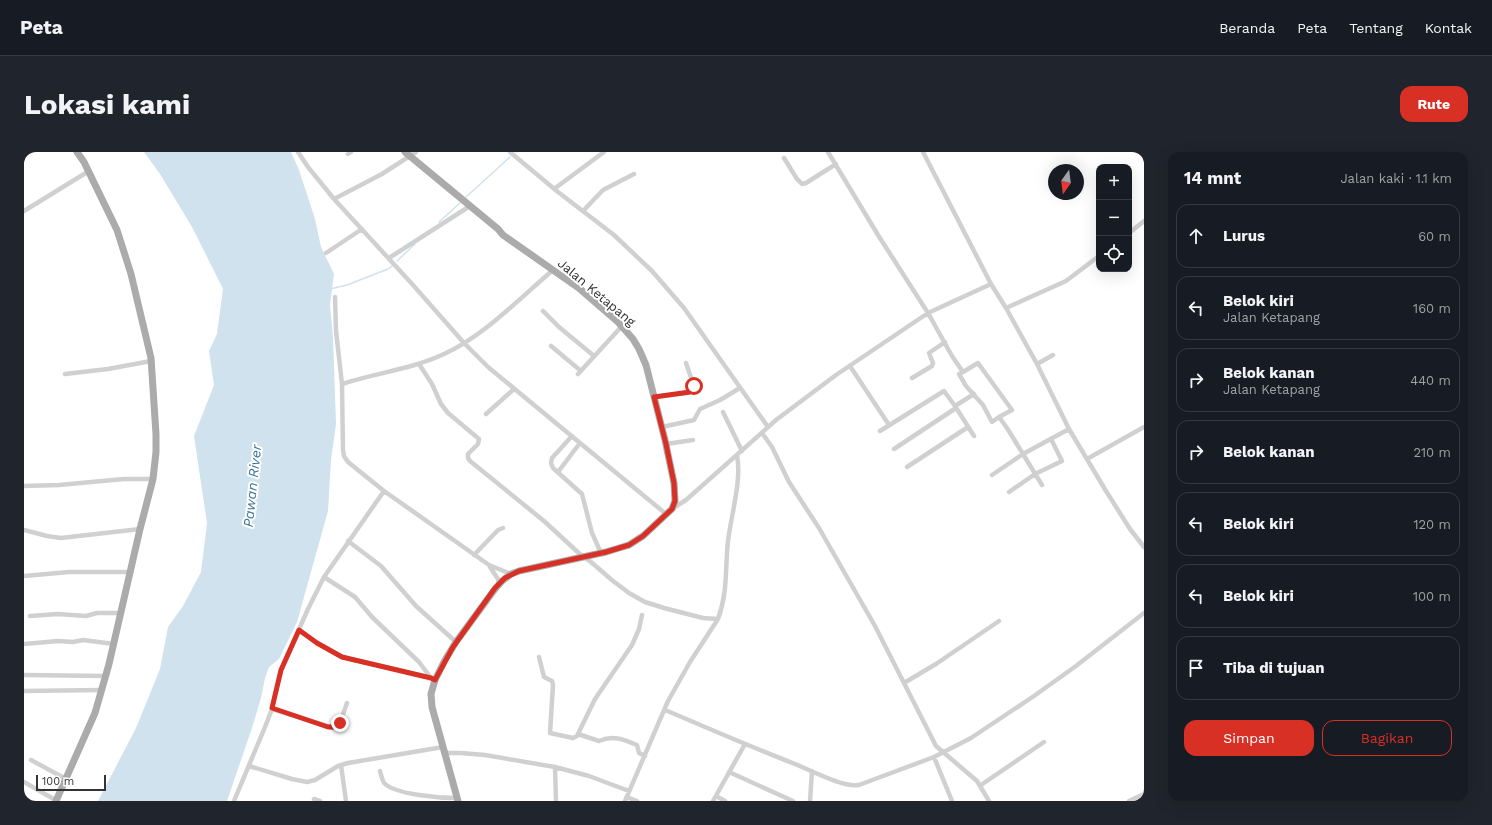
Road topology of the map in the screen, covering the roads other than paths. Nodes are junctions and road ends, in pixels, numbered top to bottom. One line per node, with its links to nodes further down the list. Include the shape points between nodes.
1 (77, 152): 10 (main road)
2 (298, 152): 13 (street)
3 (510, 152): 12 (street)
4 (604, 152): 12 (street)
5 (828, 152): 9 (street)
6 (924, 152): 24 (street)
7 (411, 154): 13 (street); 14 (main road, Jalan Ketapang)
8 (784, 158): 9 (street, via 803,184)
9 (836, 164): 28 (street)
10 (89, 171): 15 (street); 35 (main road, via 125,250)
11 (634, 174): 16 (street, via 603,190)
12 (554, 189): 16 (street)
13 (334, 199): 18 (street)
14 (470, 206): 21 (street); 23 (main road, Jalan Ketapang)
15 (24, 211)
16 (583, 211): 44 (street, via 630,249 657,276 684,308)
17 (1144, 221): 19 (street)
18 (362, 228): 20 (street); 21 (street)
19 (1132, 231)
20 (326, 253)
21 (389, 258): 31 (street)
22 (1096, 258): 26 (street, via 1066,281)
23 (553, 270): 29 (main road, Jalan Ketapang, via 580,289); 31 (street, via 486,328)
24 (991, 284): 26 (street); 28 (street)
25 (335, 296): 43 (street)
26 (1006, 308): 38 (street)
27 (544, 311): 34 (street)
28 (928, 313): 30 (street); 39 (street)
29 (622, 326): 34 (street); 47 (main road, Jalan Ketapang, via 640,349)
30 (945, 342): 40 (street); 42 (street, via 929,352 932,366)
31 (464, 343): 37 (street); 45 (street)
32 (551, 346): 34 (street, via 580,372)
33 (1053, 355): 38 (street)
34 (594, 356)
35 (151, 361): 41 (street); 75 (main road, via 156,434)
36 (686, 363): 47 (street, via 694,386 693,391)
37 (419, 364): 43 (street); 89 (street, via 448,413 479,439 478,444 468,454 470,461 544,521)
38 (1036, 364): 57 (street)
39 (850, 366): 52 (street); 54 (street)
40 (963, 372): 46 (street, via 958,374); 51 (street, via 978,363 1012,410)
41 (65, 374)
42 (912, 378)
43 (342, 384): 78 (street, via 344,456)
44 (740, 388): 53 (street, via 700,409 694,420); 54 (street)
45 (514, 389): 50 (street); 60 (street)
46 (974, 394): 48 (street); 51 (street, via 992,422)
47 (654, 397): 53 (main road, Jalan Ketapang)
48 (955, 407): 52 (street, via 944,391); 55 (street); 66 (street)
49 (724, 412): 67 (street)
50 (486, 414)
51 (999, 417): 68 (street)
52 (889, 425): 58 (street)
53 (662, 427): 65 (main road, Jalan Ketapang)
54 (768, 427): 59 (street)
55 (968, 427): 61 (street); 71 (street)
56 (1144, 427): 70 (street)
57 (1069, 430): 62 (street); 70 (street)
58 (880, 431)
59 (762, 433): 67 (street); 110 (street, via 775,451 789,482 847,577)
60 (572, 436): 64 (street); 72 (street, via 551,460 551,465)
61 (974, 436)
62 (1051, 439): 68 (street); 73 (street, via 1062,460)
63 (693, 440): 65 (street)
64 (580, 443): 72 (street); 81 (street)
65 (666, 444): 80 (main road, Jalan Ketapang, via 674,488 675,501)
66 (894, 449)
67 (742, 451): 69 (street)
68 (1022, 454): 73 (street); 74 (street)
69 (737, 456): 80 (street); 100 (street, via 739,468 728,539 727,578)
70 (1087, 459): 86 (street)
71 (907, 467)
72 (558, 472): 87 (street, via 582,494)
73 (1035, 474): 76 (street); 79 (street)
74 (992, 475)
75 (154, 479): 77 (street); 83 (main road)
76 (1042, 485)
77 (24, 486)
78 (384, 491): 85 (street); 88 (street)
79 (1009, 492)
80 (672, 509): 81 (main road)
81 (666, 514): 87 (main road, via 637,540)
82 (503, 528): 88 (street)
83 (140, 529): 84 (street, via 61,538); 91 (main road)
84 (24, 530)
85 (348, 541): 94 (street); 103 (street, via 381,566 416,606)
86 (1144, 547)
87 (600, 553): 89 (main road)
88 (474, 555): 90 (street)
89 (582, 556): 92 (main road); 100 (street, via 624,590 645,602 703,618)
90 (489, 565): 92 (street); 95 (street)
91 (130, 572): 93 (street, via 69,572); 97 (main road)
92 (512, 574): 95 (main road)
93 (24, 576)
94 (324, 577): 102 (street); 109 (street, via 355,597)
95 (499, 584): 103 (main road)
96 (1144, 612): 120 (street, via 1034,696 983,731)
97 (121, 613): 99 (street); 105 (main road)
98 (642, 615): 116 (street, via 632,645 596,699)
99 (30, 616)
100 (718, 619): 115 (street, via 690,662)
101 (999, 622): 110 (street)
102 (299, 630): 109 (street, via 342,657); 114 (street, via 281,670)
103 (456, 642): 109 (main road)
104 (24, 644): 105 (street, via 83,640)
105 (114, 644): 108 (main road)
106 (539, 657): 116 (street, via 544,677 554,685 550,733 571,738)
107 (24, 675): 108 (street)
108 (106, 676): 111 (main road)
109 (433, 679): 119 (main road, via 432,707)
110 (904, 683): 120 (street, via 933,741)
111 (101, 690): 112 (street); 130 (main road, via 92,719)
112 (24, 691)
113 (347, 703): 114 (street, via 340,723 334,728)
114 (272, 708): 125 (street)
115 (665, 710): 118 (street); 121 (street)
116 (578, 734): 121 (street, via 600,741 614,738 632,743 637,745 639,753)
117 (1044, 742): 132 (street)
118 (745, 744): 128 (street); 129 (street)
119 (444, 750): 124 (street); 126 (street); 139 (main road)
120 (942, 752): 122 (street); 132 (street)
121 (645, 756): 133 (street)
122 (934, 757): 128 (street, via 855,786); 148 (street)
123 (31, 760): 130 (street)
124 (341, 765): 125 (street, via 307,782); 142 (street)
125 (249, 766): 135 (street)
126 (555, 767): 133 (street); 143 (street)
127 (380, 771): 139 (street, via 384,782 393,788)
128 (812, 771): 147 (street)
129 (729, 772): 138 (street); 146 (street)
130 (66, 779): 140 (main road)
131 (24, 782): 140 (street)
132 (981, 785): 149 (street)
133 (629, 791): 137 (street)
134 (1144, 794): 150 (street)
135 (236, 797)
136 (314, 799): 141 (street)
137 (626, 799): 144 (street)
138 (714, 799): 145 (street)
139 (458, 800)
140 (57, 801)
141 (320, 801)
142 (346, 801)
143 (556, 801)
144 (637, 801)
145 (726, 801)
146 (793, 801)
147 (810, 801)
148 (952, 801)
149 (989, 801)
150 (1130, 801)

